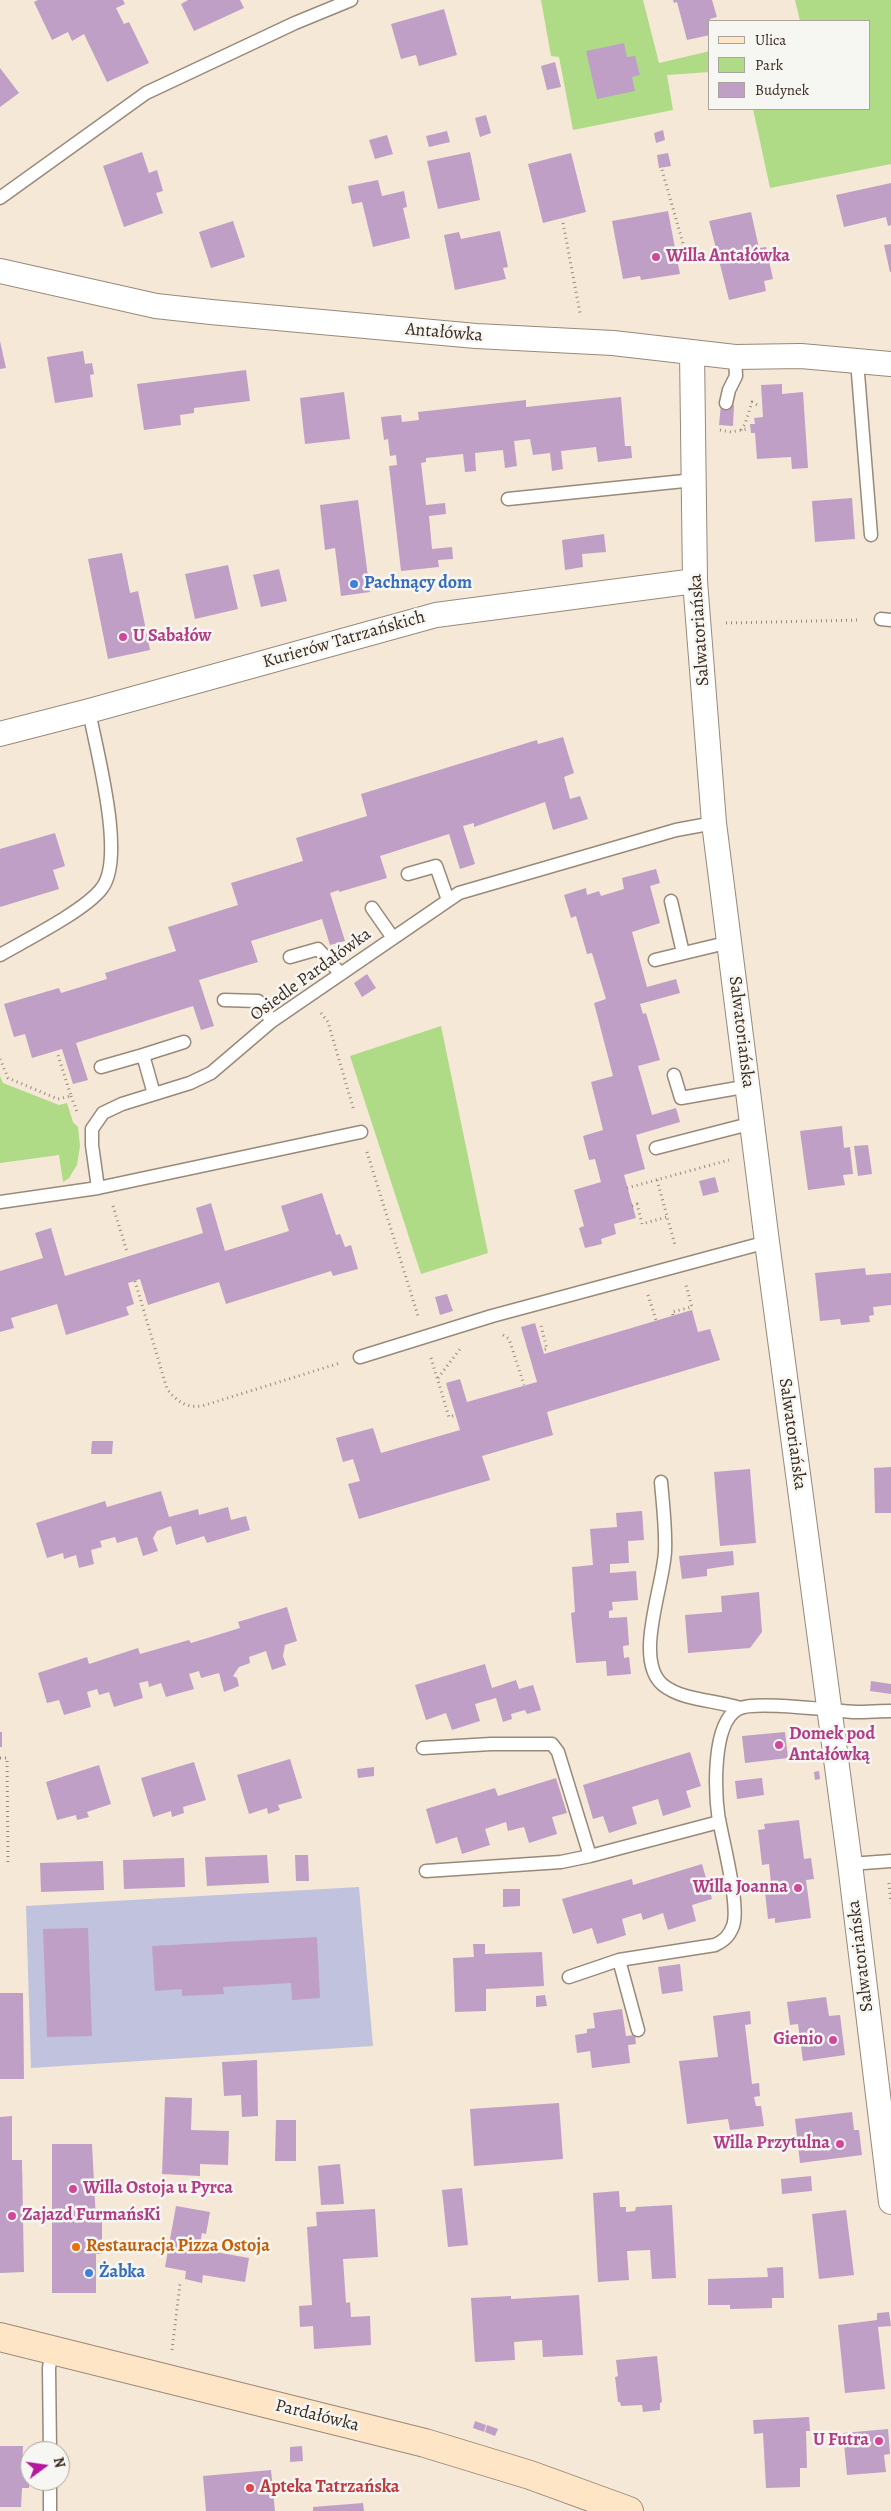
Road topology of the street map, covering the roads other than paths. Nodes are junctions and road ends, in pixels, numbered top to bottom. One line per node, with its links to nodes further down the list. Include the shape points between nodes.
1 (350, 0): 2 (lane, via 146,93)
2 (0, 198)
3 (0, 270): 4 (street, Antałówka, via 156,306)
4 (692, 352): 5 (street, Antałówka); 9 (street, Salwatoriańska)
5 (735, 357): 6 (street, Antałówka, via 801,356); 8 (lane, via 736,376)
6 (857, 361): 7 (street, Antałówka); 11 (lane)
7 (891, 364)
8 (726, 403)
9 (694, 480): 10 (lane); 12 (street, Salwatoriańska)
10 (508, 499)
11 (871, 536)
12 (695, 581): 13 (street, Kurierów Tatrzańskich, via 436,615); 15 (street, Salwatoriańska)
13 (89, 711): 14 (street, Kurierów Tatrzańskich); 23 (lane, via 106,798 111,846 103,888 76,910)
14 (0, 734)
15 (714, 823): 17 (lane, Osiedle Pardałówka, via 676,830 459,893); 21 (street, Salwatoriańska)
16 (408, 874): 17 (lane, via 436,866)
17 (448, 900): 20 (lane, Osiedle Pardałówka)
18 (671, 901): 22 (lane)
19 (372, 908): 20 (lane)
20 (393, 938): 26 (lane, Osiedle Pardałówka)
21 (730, 942): 22 (lane); 33 (street, Salwatoriańska)
22 (683, 953): 25 (lane)
23 (0, 955)
24 (290, 957): 26 (lane, via 318,949)
25 (655, 960)
26 (341, 974): 28 (lane, Osiedle Pardałówka)
27 (224, 1000): 28 (lane, via 258,1000)
28 (272, 1022): 34 (lane, Osiedle Pardałówka, via 211,1073)
29 (184, 1042): 30 (lane)
30 (143, 1055): 31 (lane); 34 (lane)
31 (101, 1066)
32 (674, 1075): 33 (lane, via 681,1098)
33 (748, 1086): 35 (street, Salwatoriańska)
34 (154, 1094): 38 (lane, Osiedle Pardałówka, via 103,1113 92,1129 93,1162)
35 (753, 1123): 37 (lane); 40 (street, Salwatoriańska)
36 (361, 1132): 38 (lane)
37 (656, 1148)
38 (102, 1188): 39 (lane)
39 (0, 1202)
40 (767, 1242): 41 (lane, via 534,1304); 44 (street, Salwatoriańska)
41 (360, 1357)
42 (661, 1482): 43 (lane, via 665,1550 649,1657 665,1686 679,1694)
43 (740, 1708): 44 (lane); 47 (lane, via 723,1727 718,1750)
44 (829, 1709): 45 (lane); 50 (street, Salwatoriańska)
45 (891, 1711)
46 (423, 1748): 48 (lane, via 552,1744 558,1752)
47 (719, 1819): 48 (lane, via 719,1822); 52 (lane, via 734,1905 734,1924 727,1939 715,1945)
48 (590, 1856): 51 (lane, via 562,1862)
49 (891, 1862): 50 (lane)
50 (850, 1864): 55 (street, Salwatoriańska)
51 (426, 1871)
52 (620, 1960): 53 (lane); 54 (lane)
53 (569, 1977)
54 (638, 2030)
55 (891, 2202)
56 (0, 2336): 57 (street, Pardałówka)
57 (52, 2350): 58 (lane, via 49,2368); 61 (street, Pardałówka, via 425,2443 530,2475)
58 (50, 2441)
59 (50, 2491): 60 (lane)
60 (50, 2511)
61 (629, 2511)

